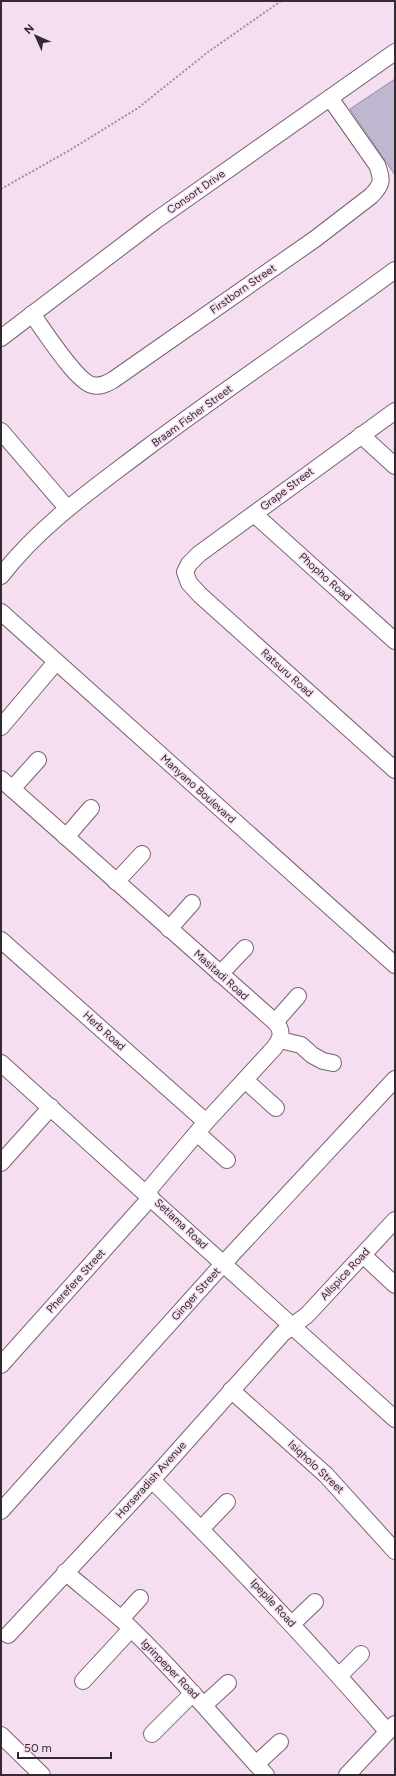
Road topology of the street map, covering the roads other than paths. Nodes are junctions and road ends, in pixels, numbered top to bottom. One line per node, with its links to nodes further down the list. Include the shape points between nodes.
1 (395, 52): 2 (street, Consort Drive)
2 (330, 98): 4 (street, Consort Drive, via 167,212); 4 (street, Firstborn Street, via 377,165 381,182 371,196 315,239 112,380 97,386 90,385 79,377)
3 (395, 270): 10 (street, Braam Fisher Street)
4 (32, 314): 5 (street, Consort Drive)
5 (1, 338)
6 (395, 411): 8 (street, Grape Street)
7 (1, 431): 10 (street)
8 (361, 435): 9 (street); 11 (street, Grape Street)
9 (395, 466)
10 (67, 508): 12 (street, Braam Fisher Street)
11 (254, 514): 13 (street, Grape Street, via 199,554); 16 (street, Phopho Road)
12 (8, 555): 14 (street, Braam Fisher Street)
13 (185, 572): 20 (street, Ratsuru Road, via 196,592)
14 (1, 576)
15 (1, 612): 17 (street, Manyano Boulevard)
16 (395, 641)
17 (56, 662): 18 (street); 30 (street, Manyano Boulevard)
18 (1, 727)
19 (38, 760): 21 (street)
20 (395, 770)
21 (6, 784): 23 (street, Masitadi Road)
22 (91, 808): 23 (street)
23 (66, 837): 25 (street, Masitadi Road)
24 (142, 854): 25 (street)
25 (116, 882): 27 (street, Masitadi Road)
26 (192, 903): 27 (street)
27 (169, 929): 31 (street, Masitadi Road)
28 (1, 940): 41 (street, Herb Road)
29 (244, 948): 31 (street)
30 (395, 965)
31 (220, 974): 33 (street, Masitadi Road)
32 (298, 996): 33 (street)
33 (275, 1022): 34 (street, via 280,1030)
34 (280, 1040): 36 (street, via 301,1045 312,1055); 38 (street)
35 (1, 1063): 39 (street, Setlama Road)
36 (333, 1063)
37 (395, 1079): 47 (street, Ginger Street)
38 (245, 1080): 40 (street); 41 (street)
39 (51, 1107): 43 (street); 44 (street, Setlama Road)
40 (276, 1108)
41 (202, 1127): 42 (street, Herb Road); 44 (street)
42 (227, 1160)
43 (1, 1163)
44 (148, 1195): 47 (street, Setlama Road); 50 (street, Pherefere Street)
45 (395, 1220): 46 (street, Allspice Road)
46 (363, 1255): 48 (street); 49 (street, Allspice Road, via 307,1315)
47 (223, 1264): 49 (street, Setlama Road); 55 (street, Ginger Street)
48 (395, 1285)
49 (293, 1326): 51 (street, Horseradish Avenue, via 283,1333); 52 (street, Setlama Road)
50 (1, 1365)
51 (231, 1390): 53 (street, Horseradish Avenue); 57 (street, Isiqholo Street, via 326,1475)
52 (395, 1418)
53 (152, 1480): 56 (street, Ipepile Road); 58 (street, Horseradish Avenue)
54 (228, 1502): 56 (street)
55 (1, 1511)
56 (201, 1529): 62 (street, Ipepile Road)
57 (395, 1551)
58 (65, 1572): 61 (street, Igrinpeper Road); 63 (street, Horseradish Avenue)
59 (140, 1598): 61 (street)
60 (315, 1602): 62 (street)
61 (126, 1624): 66 (street); 68 (street, Igrinpeper Road)
62 (292, 1624): 65 (street, Ipepile Road)
63 (8, 1635)
64 (361, 1654): 65 (street)
65 (339, 1676): 69 (street, Ipepile Road)
66 (83, 1681)
67 (228, 1683): 68 (street)
68 (199, 1699): 70 (street); 73 (street, Igrinpeper Road)
69 (391, 1727): 75 (street)
70 (152, 1734)
71 (1, 1735): 74 (street)
72 (280, 1742): 73 (street)
73 (258, 1770)
74 (42, 1775)
75 (347, 1775)

